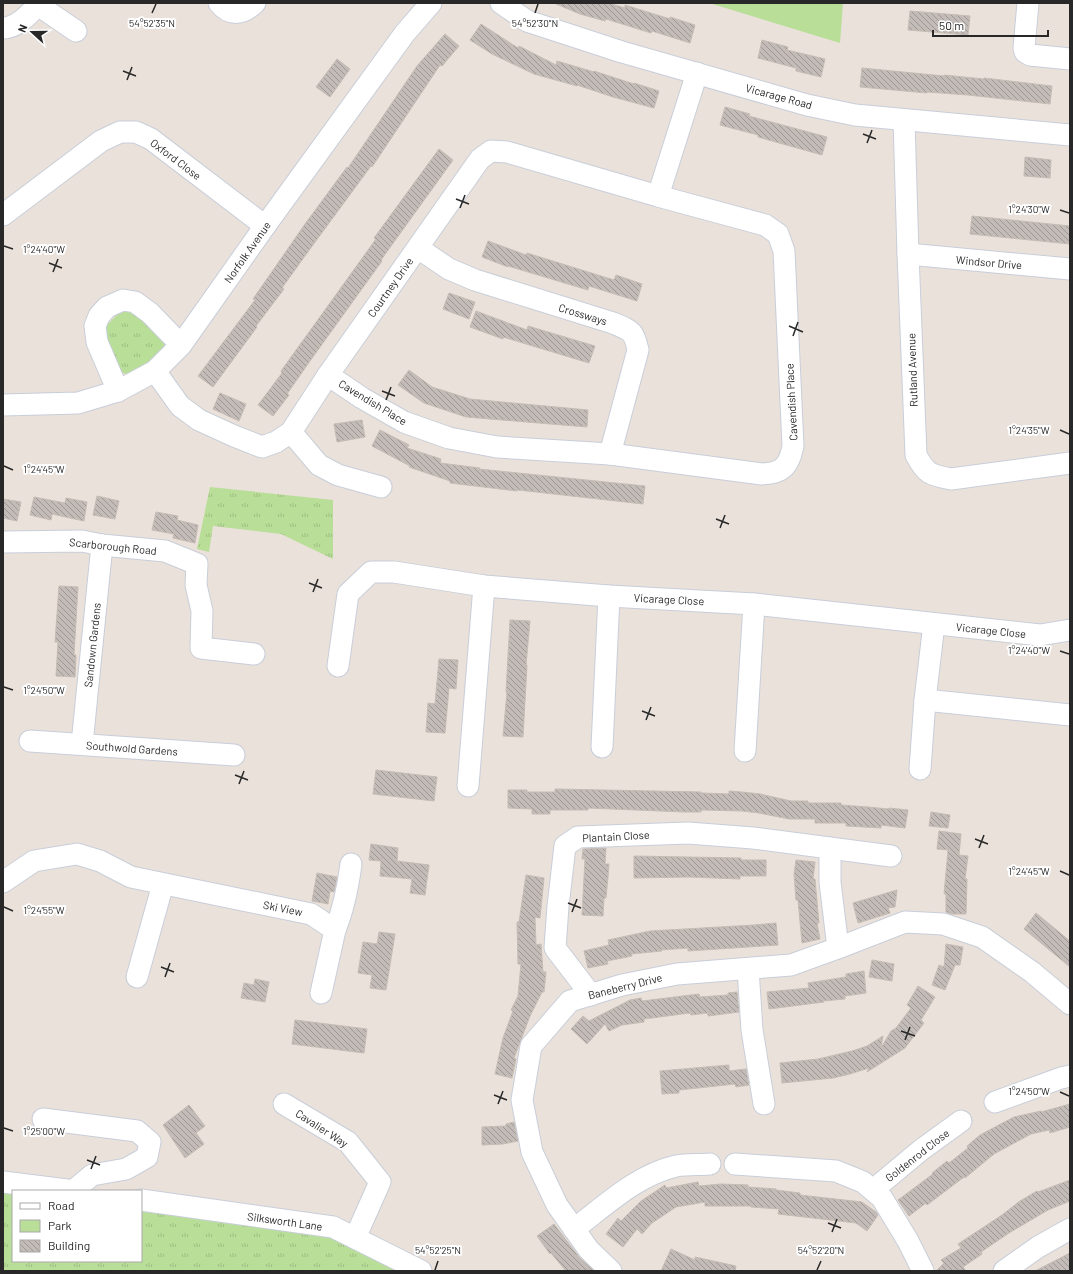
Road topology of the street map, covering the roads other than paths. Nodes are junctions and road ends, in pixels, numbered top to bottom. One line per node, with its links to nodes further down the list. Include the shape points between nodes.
1 (219, 3): 2 (street, via 224,9 239,13)
2 (255, 3)
3 (431, 3): 14 (street, Norfolk Avenue, via 405,33)
4 (501, 3): 9 (street, Vicarage Road, via 527,21)
5 (1028, 3): 8 (street, via 1025,52 1030,55)
6 (3, 28): 7 (street, via 9,28 25,18 38,5)
7 (76, 31)
8 (1070, 59)
9 (697, 73): 10 (street, Vicarage Road, via 807,105); 12 (street)
10 (904, 120): 11 (street, Vicarage Road); 16 (street, Rutland Avenue)
11 (1070, 135)
12 (658, 196): 15 (street, Courtney Drive, via 507,152 491,151 480,159); 24 (street, Cavendish Place, via 765,225 778,234 784,251 793,446 791,457 784,468 774,473 762,474)
13 (3, 216): 14 (street, Oxford Close, via 101,141 120,132 136,132 151,139)
14 (265, 226): 18 (street, Norfolk Avenue)
15 (418, 248): 20 (street, Courtney Drive); 24 (street, Crossways, via 449,269 475,280 613,323 635,335 638,350)
16 (908, 254): 17 (street, Windsor Drive); 25 (street, Rutland Avenue, via 916,455 922,468 934,475 951,478)
17 (1070, 269)
18 (181, 345): 19 (street, Norfolk Avenue); 21 (street, via 150,313 135,302 122,300 107,307 95,326 97,342)
19 (155, 372): 21 (street, Norfolk Avenue); 23 (street, Courtney Drive, via 180,406 199,420 234,436 262,446 276,442)
20 (328, 375): 23 (street, Courtney Drive); 24 (street, Cavendish Place, via 404,422 449,438 497,447)
21 (118, 391): 22 (street, Norfolk Avenue, via 78,403)
22 (3, 405)
23 (291, 432): 26 (street, via 319,465 338,475)
24 (610, 454)
25 (1070, 463)
26 (381, 487)
27 (3, 542): 28 (street, Scarborough Road, via 82,541)
28 (102, 545): 34 (street, Scarborough Road, via 165,551 197,564 196,585 202,611 201,648); 39 (street, Sandown Gardens)
29 (484, 586): 30 (street, Vicarage Close); 35 (street, Vicarage Close, via 394,572 371,572 348,594); 44 (street)
30 (609, 596): 31 (street, Vicarage Close); 40 (street)
31 (754, 604): 32 (street, Vicarage Close); 41 (street)
32 (934, 624): 33 (street, Vicarage Close, via 1040,635); 36 (street)
33 (1070, 630)
34 (254, 654)
35 (338, 666)
36 (925, 700): 37 (street); 43 (street)
37 (1070, 715)
38 (30, 741): 39 (street, Southwold Gardens)
39 (82, 744): 42 (street, Southwold Gardens)
40 (602, 747)
41 (745, 751)
42 (234, 755)
43 (920, 769)
44 (468, 786)
45 (830, 848): 46 (street, Plantain Close); 51 (street, via 830,882); 55 (street, Plantain Close, via 688,833 578,837 565,846 555,948)
46 (891, 856)
47 (351, 864): 50 (street, via 347,894)
48 (3, 882): 49 (street, Ski View, via 34,861 77,854 100,861 131,878)
49 (162, 884): 50 (street, Ski View, via 311,914); 53 (street)
50 (335, 930): 54 (street)
51 (838, 948): 52 (street, Baneberry Drive, via 792,965); 56 (street, Baneberry Drive, via 905,922 943,924 982,937 1032,972)
52 (748, 969): 55 (street, Baneberry Drive, via 676,974); 60 (street, via 752,1030)
53 (137, 977)
54 (321, 993)
55 (591, 994): 70 (street, Baneberry Drive, via 570,1001 531,1046 522,1100 532,1152 557,1205)
56 (1070, 1004)
57 (1070, 1076): 58 (street)
58 (996, 1102)
59 (284, 1104): 72 (street, Cavalier Way, via 348,1142 380,1182)
60 (764, 1104)
61 (43, 1119): 67 (street, via 138,1131 150,1142 147,1157 126,1169 92,1174)
62 (961, 1121): 68 (street, Goldenrod Close)
63 (710, 1164): 70 (street, via 677,1166 646,1177)
64 (735, 1164): 68 (street, Goldenrod Close, via 836,1171 863,1182)
65 (3, 1182): 66 (street)
66 (66, 1190)
67 (75, 1190)
68 (873, 1190): 75 (street, Goldenrod Close, via 882,1198)
69 (142, 1200): 72 (street, Silksworth Lane, via 333,1227)
70 (574, 1229): 74 (street, Baneberry Drive, via 589,1250)
71 (1070, 1230): 76 (street, via 1038,1247)
72 (354, 1238): 73 (street, Silksworth Lane)
73 (421, 1271)
74 (612, 1271)
75 (923, 1271)
76 (1004, 1271)

